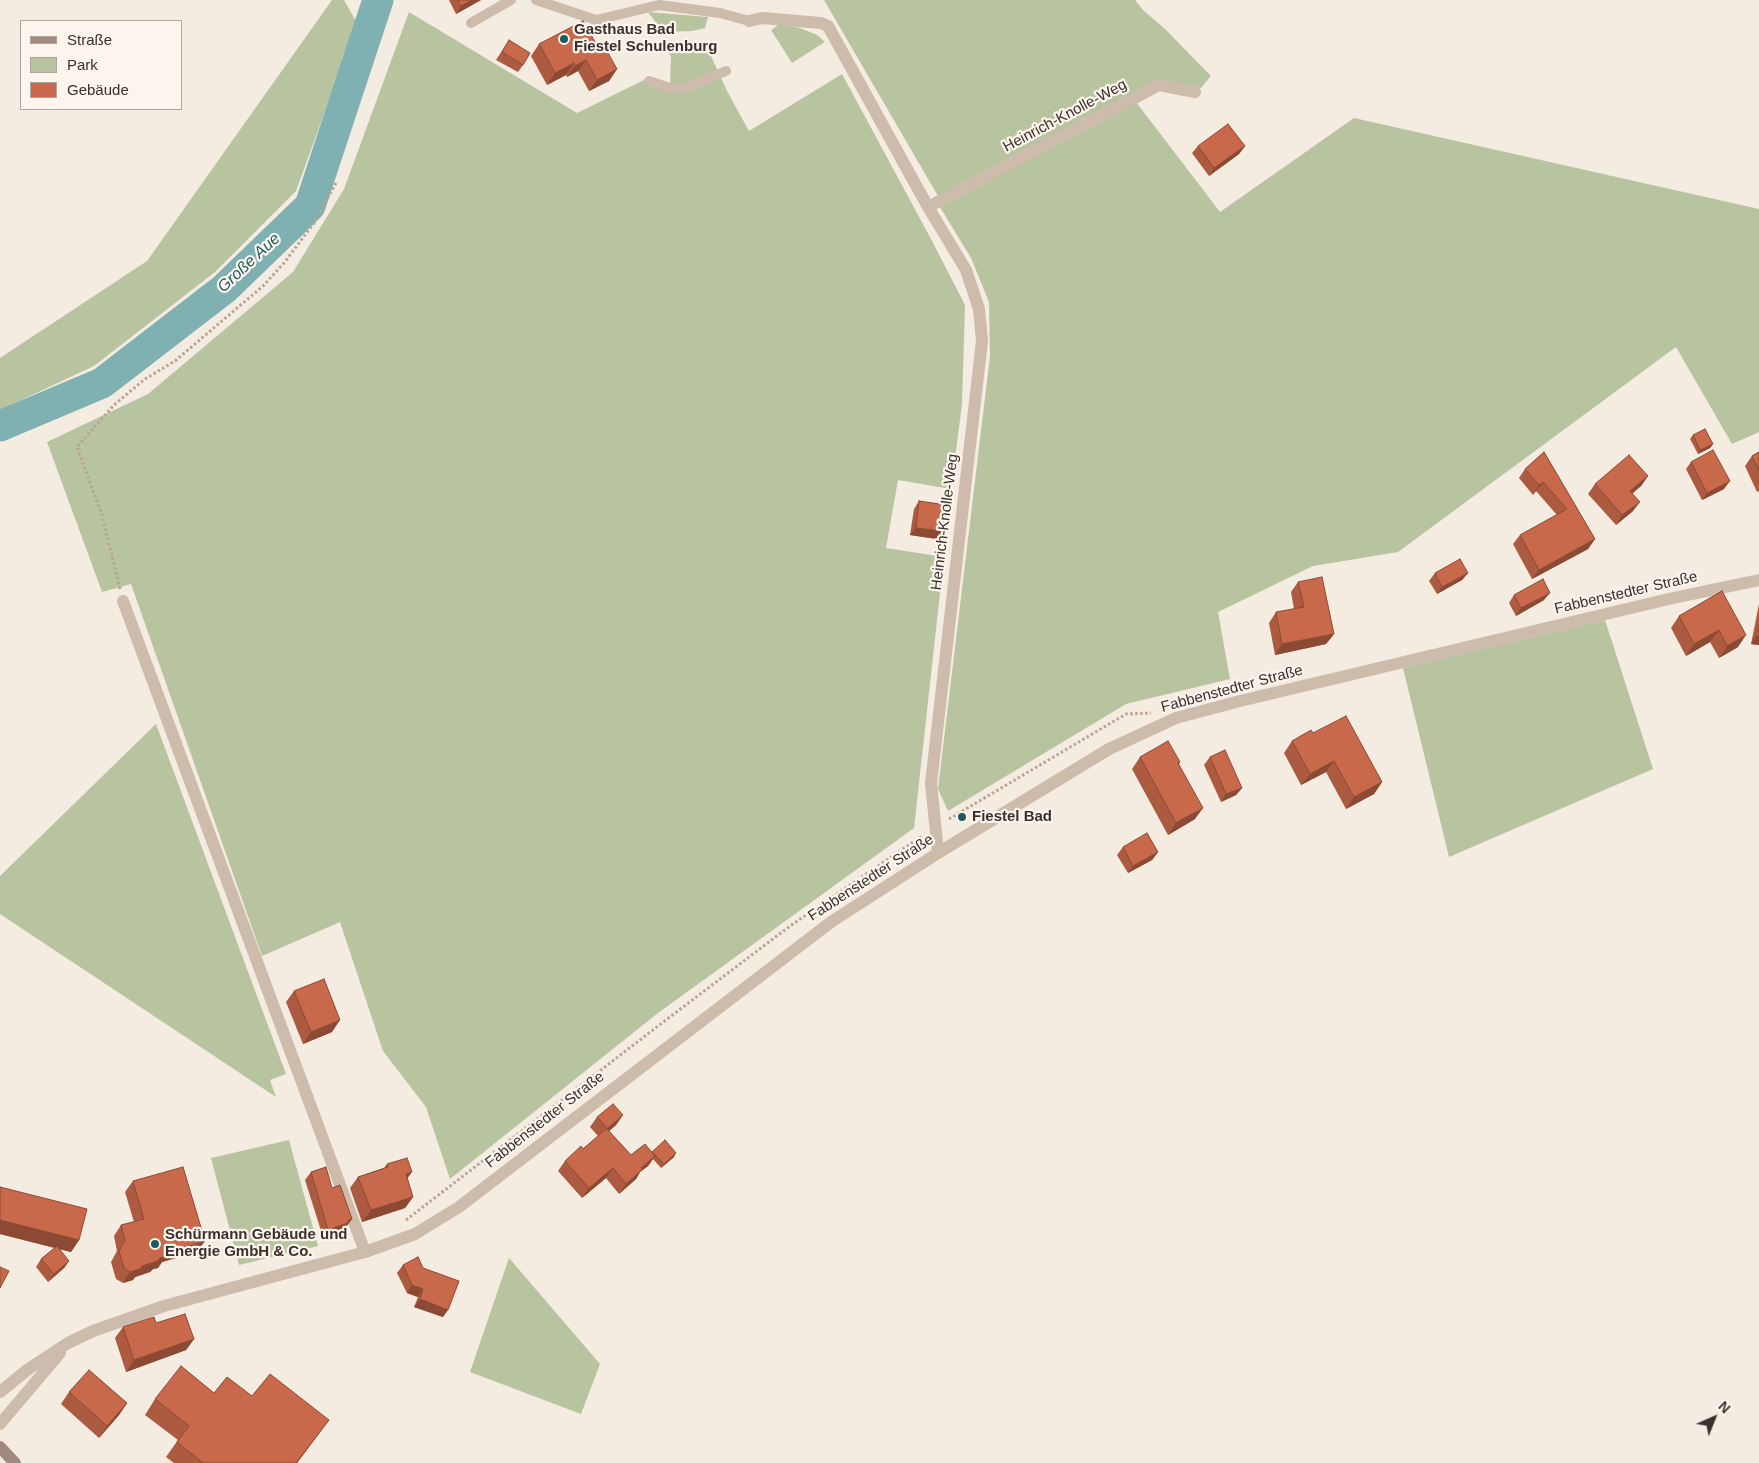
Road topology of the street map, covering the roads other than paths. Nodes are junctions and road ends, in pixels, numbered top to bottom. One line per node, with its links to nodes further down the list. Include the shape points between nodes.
1 (511, 0): 5 (lane)
2 (536, 0): 3 (lane, via 596,20)
3 (658, 2): 4 (lane)
4 (749, 21): 9 (street, Heinrich-Knolle-Weg, via 762,18 828,26)
5 (471, 23)
6 (726, 71): 7 (lane, via 683,89)
7 (649, 81)
8 (1195, 92): 9 (street, Heinrich-Knolle-Weg, via 1159,85)
9 (928, 207): 12 (street, Heinrich-Knolle-Weg, via 966,270 979,309 982,341 931,783)
10 (1759, 580): 12 (street, Fabbenstedter Straße, via 1176,718 1109,750)
11 (123, 601): 13 (street)
12 (938, 853): 13 (street, Fabbenstedter Straße, via 831,922 459,1208 415,1234)
13 (365, 1252): 14 (street, Fabbenstedter Straße, via 164,1306 93,1330)
14 (68, 1344): 15 (street, Fabbenstedter Straße); 16 (street, Fabbenstedter Straße)
15 (0, 1392)
16 (0, 1424)
17 (0, 1447): 18 (main road)
18 (15, 1463)

